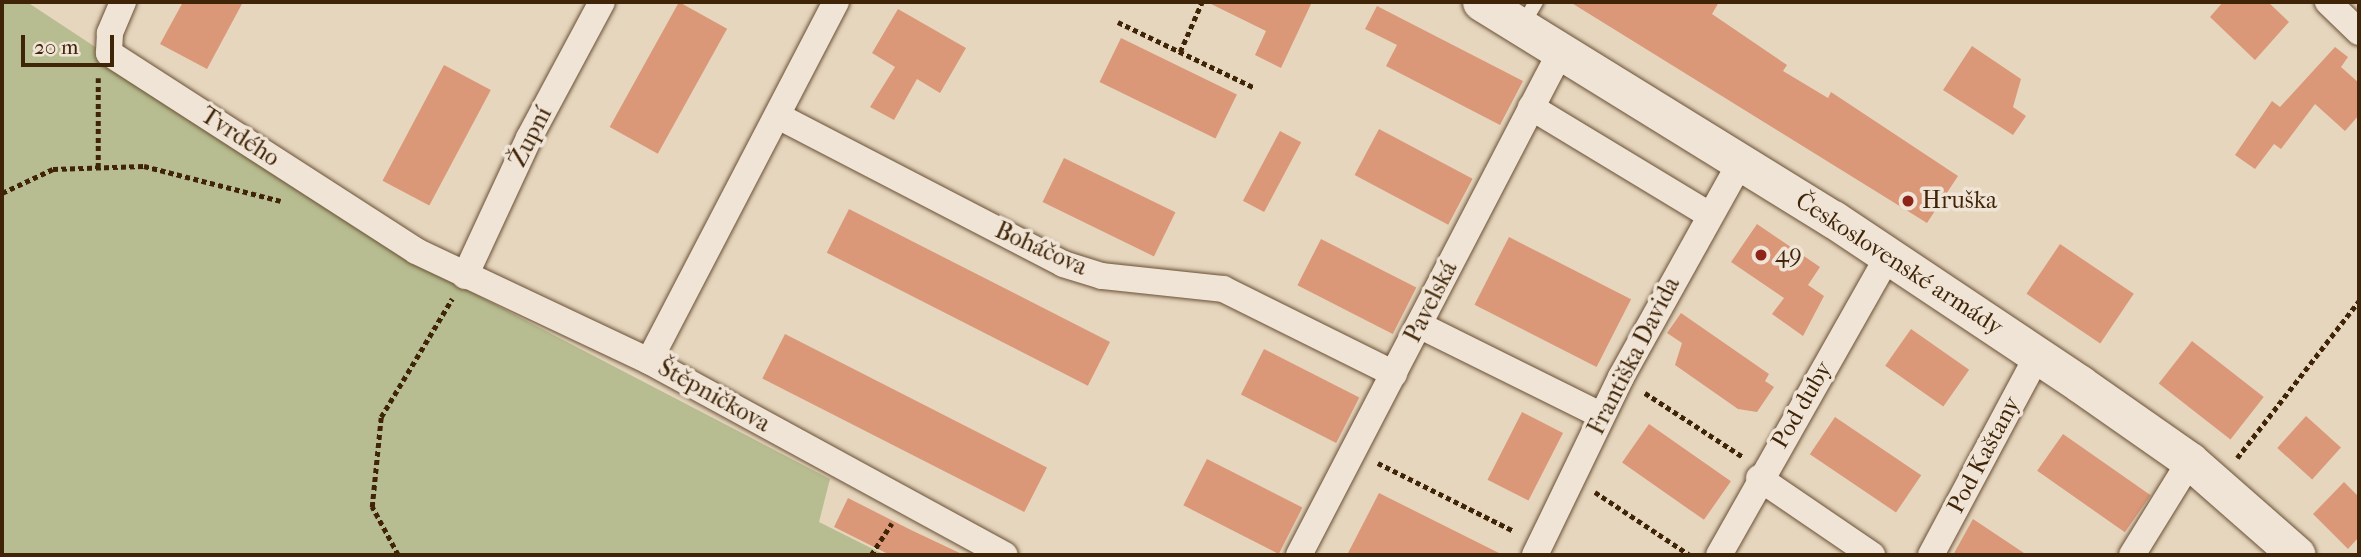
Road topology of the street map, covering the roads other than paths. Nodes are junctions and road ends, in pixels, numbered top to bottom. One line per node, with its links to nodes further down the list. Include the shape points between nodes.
1 (123, 2): 13 (street, Tvrdého, via 110,33 110,53)
2 (603, 2): 15 (street, Župní, via 529,138)
3 (836, 2): 10 (street)
4 (1481, 2): 6 (street, Československé armády)
5 (2328, 2): 7 (street)
6 (1529, 14): 8 (street, Československé armády)
7 (2359, 32)
8 (1562, 49): 9 (street, Pavelská); 11 (street, Československé armády)
9 (1531, 107): 12 (street); 16 (street, Pavelská)
10 (778, 116): 18 (street); 19 (street, Boháčova, via 1063,264 1102,276 1223,289)
11 (1741, 161): 12 (street, Františka Davida); 14 (street, Československé armády)
12 (1709, 215): 20 (street, Františka Davida)
13 (416, 251): 15 (street, Štěpničkova)
14 (1888, 256): 17 (street, Československé armády); 22 (street, Pod duby)
15 (465, 276): 18 (street, Štěpničkova)
16 (1419, 325): 19 (street, Pavelská); 20 (street)
17 (2038, 355): 21 (street, Československé armády); 28 (street, Pod Kaštany)
18 (649, 361): 24 (street, Štěpničkova)
19 (1394, 374): 25 (street, Pavelská)
20 (1602, 416): 23 (street, Františka Davida)
21 (2190, 461): 29 (street); 30 (street, Československé armády)
22 (1761, 475): 26 (street, Pod duby); 27 (street)
23 (1538, 550)
24 (1005, 555)
25 (1299, 555)
26 (1719, 555)
27 (1872, 555)
28 (1931, 555)
29 (2132, 555)
30 (2297, 555)

